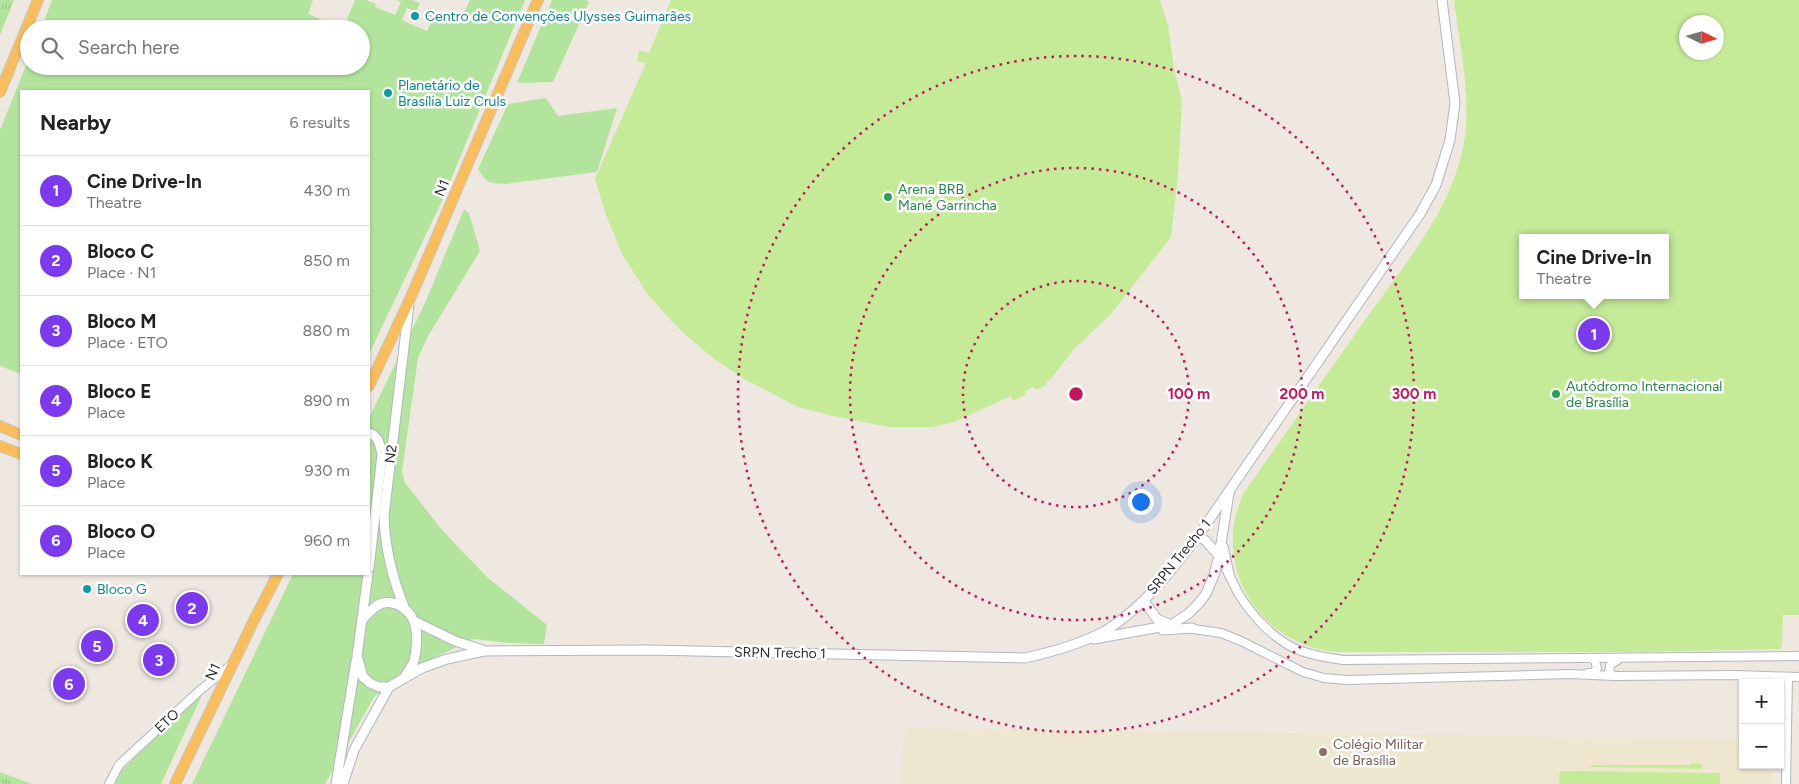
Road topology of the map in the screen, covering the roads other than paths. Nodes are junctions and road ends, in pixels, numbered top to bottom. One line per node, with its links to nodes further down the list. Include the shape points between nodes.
1 (38, 0): 4 (highway)
2 (538, 0): 7 (highway, N1)
3 (1442, 0): 14 (main road, SRPN Trecho 1, via 1455,103 1450,140 1436,184 1420,214)
4 (30, 20)
5 (20, 44): 6 (highway)
6 (0, 92)
7 (410, 299): 8 (highway, N1); 23 (main road, N2, via 384,516 388,560)
8 (370, 384)
9 (0, 426): 11 (highway)
10 (370, 433): 18 (main road, N2, via 380,443 382,455)
11 (20, 435)
12 (0, 446): 13 (highway)
13 (20, 454)
14 (1229, 490): 15 (main road, SRPN Trecho 1); 16 (main road)
15 (1198, 536): 17 (main road); 22 (main road, SRPN Trecho 1)
16 (1222, 537): 17 (main road); 19 (main road)
17 (1219, 556): 19 (street); 26 (main road, via 1206,594 1188,614)
18 (370, 559)
19 (1229, 574): 33 (street, via 1254,615 1278,637 1299,650 1322,657 1343,660)
20 (278, 575): 35 (highway, N1)
21 (368, 575): 24 (main road)
22 (1144, 601): 26 (main road, via 1157,619); 29 (main road, SRPN Trecho 1, via 1105,631)
23 (404, 607): 24 (main road, via 384,602); 25 (main road)
24 (362, 620): 31 (main road)
25 (414, 621): 30 (main road, SRPN Trecho 1, via 454,641); 40 (main road, via 417,646 414,663)
26 (1171, 625): 27 (street); 28 (main road)
27 (1192, 628): 28 (main road); 36 (street, via 1221,633 1303,672 1324,678)
28 (1150, 629): 29 (main road)
29 (1084, 640): 30 (main road, SRPN Trecho 1, via 1025,658)
30 (484, 650): 40 (main road, SRPN Trecho 1, via 422,668)
31 (357, 656): 41 (main road, via 363,677 379,687); 44 (main road)
32 (1799, 656): 34 (street)
33 (1592, 658): 34 (street); 36 (street, via 1597,668 1594,673)
34 (1619, 658): 37 (street, via 1610,665 1609,672)
35 (233, 664): 42 (street, ETO, via 119,765); 43 (highway, N1)
36 (1569, 674): 37 (street)
37 (1614, 676): 38 (street)
38 (1788, 677): 39 (street); 46 (street)
39 (1799, 677)
40 (402, 680): 41 (main road)
41 (389, 687): 45 (main road, via 354,750)
42 (109, 784)
43 (175, 784)
44 (336, 784)
45 (343, 784)
46 (1786, 784)

